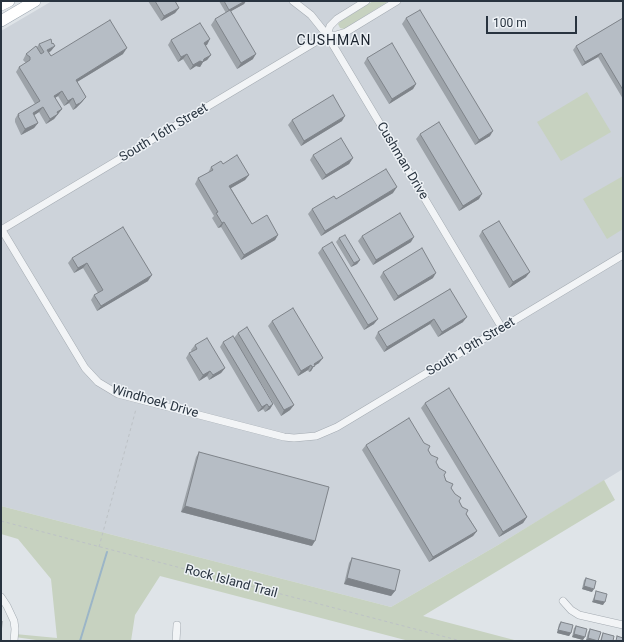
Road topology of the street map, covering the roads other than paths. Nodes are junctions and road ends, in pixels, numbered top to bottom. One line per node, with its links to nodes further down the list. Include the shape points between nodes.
1 (9, 1): 6 (main road)
2 (35, 1): 7 (main road)
3 (293, 1): 8 (street, Cushman Drive, via 311,15)
4 (366, 1): 8 (street, South 16th Street, via 337,19 330,26)
5 (397, 1): 8 (street, South 16th Street, via 346,32)
6 (1, 5)
7 (1, 20)
8 (327, 35): 9 (street, South 16th Street); 11 (street, Cushman Drive)
9 (1, 230): 12 (street, Windhoek Drive, via 85,368 108,389 118,394 284,437)
10 (623, 255): 11 (street, South 19th Street)
11 (502, 328): 12 (street, South 19th Street)
12 (318, 436)
13 (1, 597): 17 (street, via 14,621)
14 (563, 601): 16 (street, via 579,615)
15 (178, 625): 18 (street)
16 (623, 625)
17 (14, 641)
18 (176, 641)

